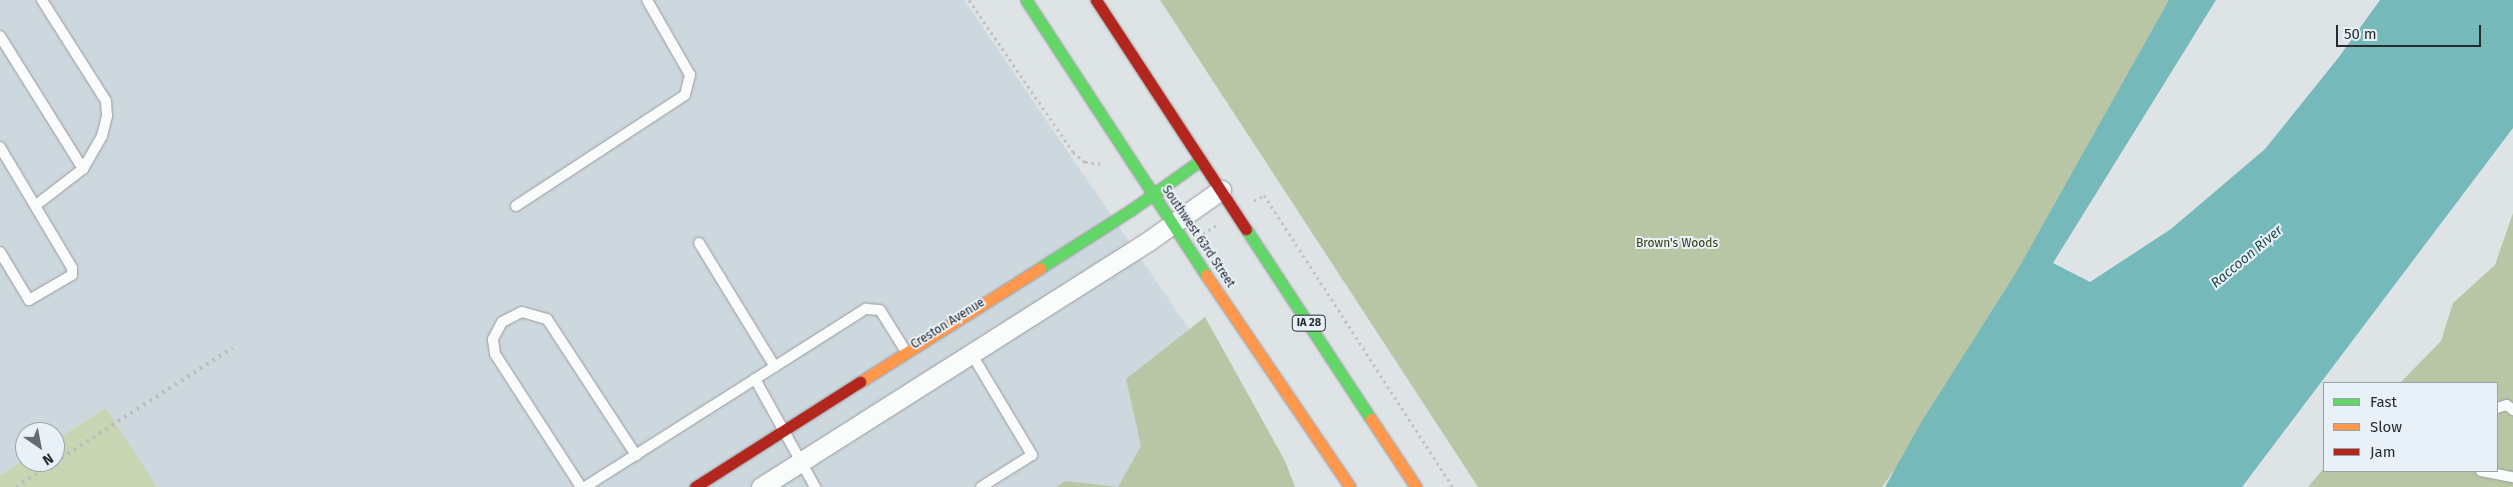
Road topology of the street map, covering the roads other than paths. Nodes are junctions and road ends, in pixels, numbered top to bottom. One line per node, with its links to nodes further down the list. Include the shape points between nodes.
1 (42, 0): 8 (lane, via 106,101 107,116 102,136)
2 (647, 0): 12 (lane, via 690,75 685,95)
3 (1026, 0): 10 (main road, Southwest 63rd Street)
4 (1096, 0): 7 (main road, IA 28)
5 (0, 36): 8 (lane)
6 (0, 146): 11 (lane)
7 (1201, 160): 9 (main road, IA 28); 10 (main road, Creston Avenue)
8 (83, 169): 11 (lane)
9 (1221, 190): 13 (street); 34 (main road, IA 28)
10 (1153, 195): 13 (main road, Southwest 63rd Street); 16 (main road, Creston Avenue)
11 (36, 205): 15 (lane, via 72,268 70,279 29,300)
12 (516, 206)
13 (1173, 225): 17 (street); 33 (main road, Southwest 63rd Street)
14 (699, 243): 18 (lane)
15 (0, 252)
16 (905, 350): 18 (lane, via 880,310 866,309); 22 (main road, Creston Avenue)
17 (971, 353): 24 (street); 32 (lane, via 1032,455)
18 (775, 367): 19 (lane)
19 (755, 380): 22 (lane); 23 (lane)
20 (2498, 408): 21 (lane, via 2507,405)
21 (2513, 410)
22 (785, 429): 24 (lane); 29 (main road, Creston Avenue)
23 (636, 455): 27 (lane, via 547,319 522,312 502,322 493,339 495,354); 28 (lane)
24 (802, 461): 30 (street); 31 (lane)
25 (2486, 472): 26 (lane)
26 (2513, 477)
27 (581, 487)
28 (586, 487)
29 (695, 487)
30 (761, 487)
31 (815, 487)
32 (981, 487)
33 (1350, 487)
34 (1416, 487)

